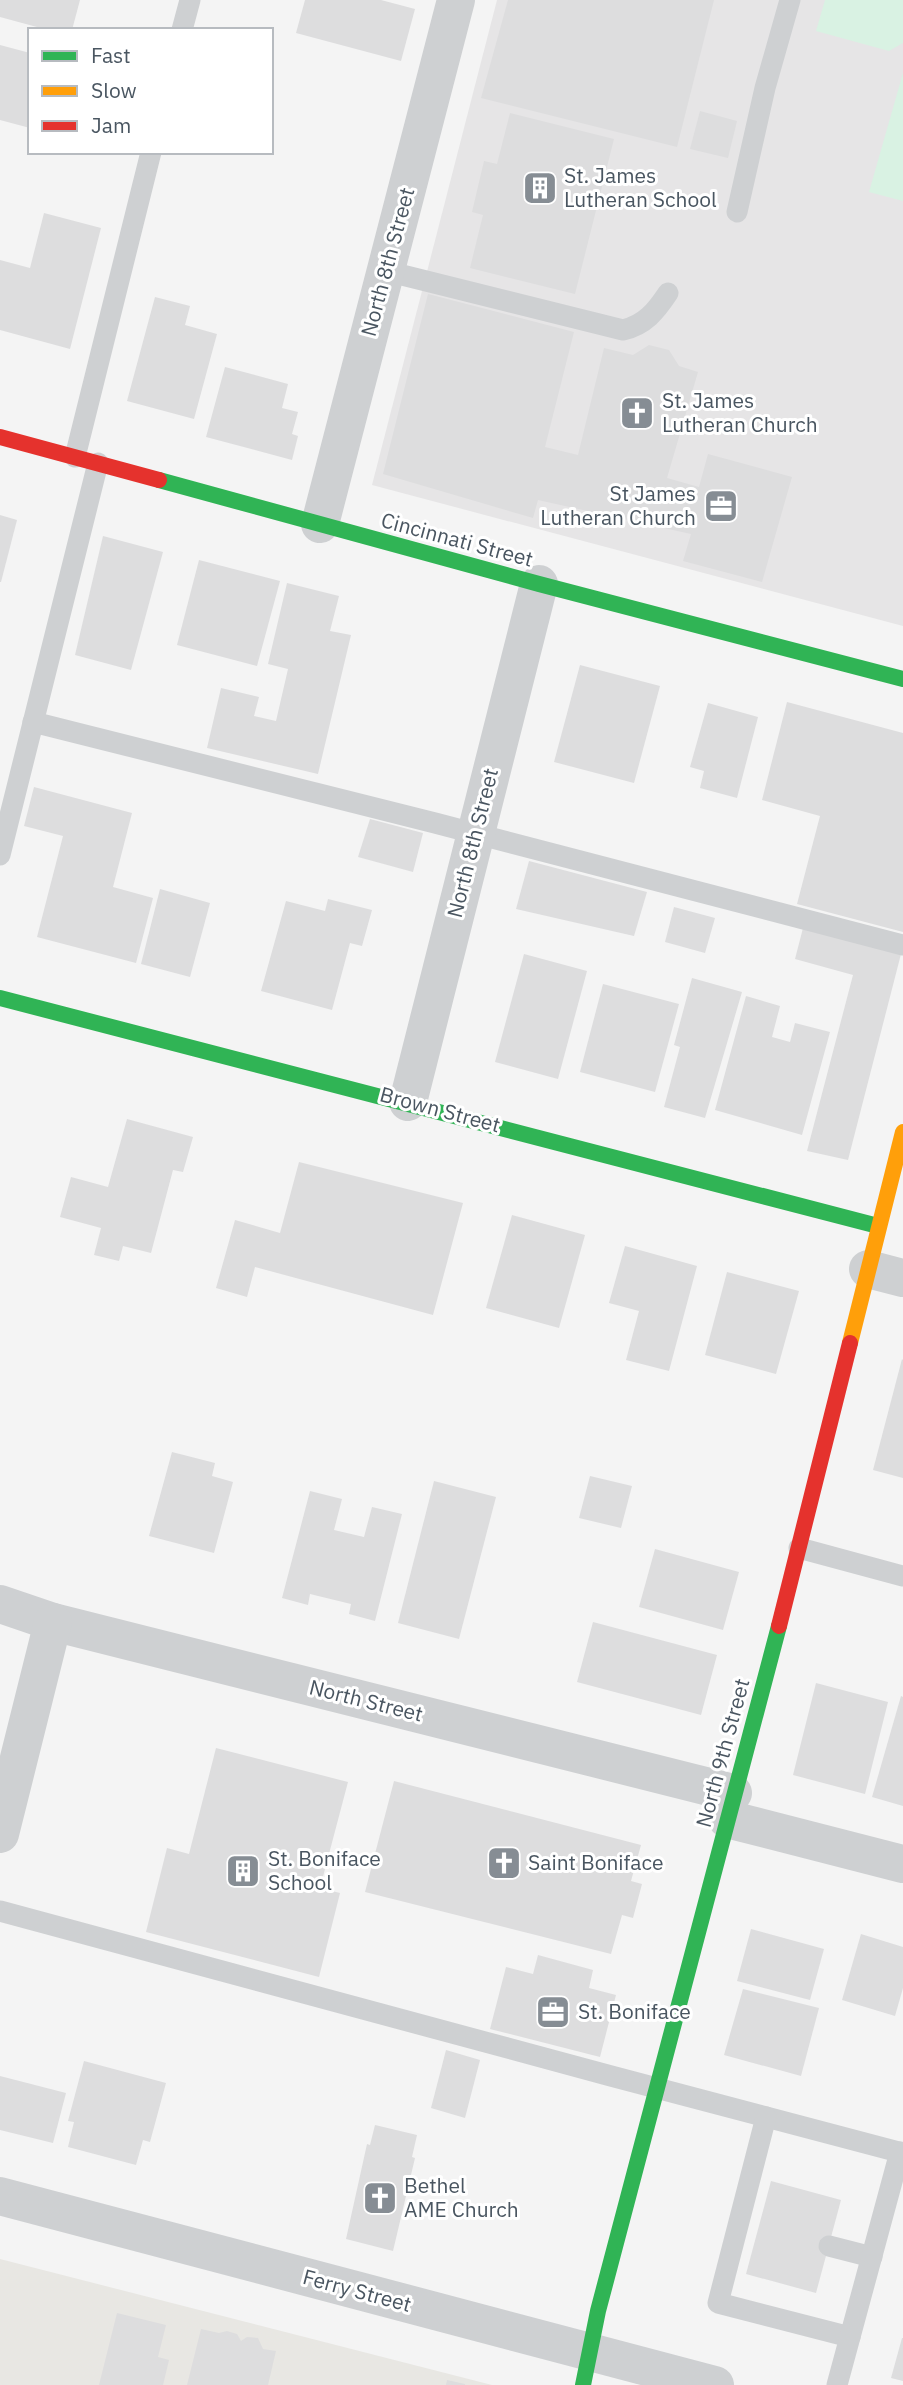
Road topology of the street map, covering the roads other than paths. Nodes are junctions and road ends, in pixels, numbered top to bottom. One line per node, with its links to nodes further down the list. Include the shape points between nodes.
1 (190, 0): 4 (lane)
2 (456, 0): 7 (street, North 8th Street)
3 (790, 0): 6 (lane)
4 (183, 28)
5 (151, 154): 10 (lane)
6 (737, 212)
7 (386, 271): 8 (lane, via 624,330 648,319); 12 (street, North 8th Street)
8 (668, 293)
9 (0, 437): 10 (street, Cincinnati Street)
10 (75, 457): 11 (street, Cincinnati Street)
11 (98, 463): 12 (street, Cincinnati Street); 15 (lane)
12 (320, 524): 13 (street, Cincinnati Street)
13 (539, 584): 14 (street, Cincinnati Street); 16 (street, North 8th Street)
14 (903, 679)
15 (33, 722): 16 (lane); 17 (lane)
16 (476, 834): 18 (lane); 20 (street, North 8th Street)
17 (0, 855)
18 (903, 945)
19 (0, 998): 20 (street, Brown Street)
20 (408, 1102): 22 (street, Brown Street)
21 (903, 1132): 22 (street, North 9th Street)
22 (878, 1226): 23 (street, North 9th Street)
23 (885, 1274): 24 (street, North 9th Street)
24 (799, 1548): 25 (lane); 28 (street, North 9th Street)
25 (903, 1576)
26 (0, 1604): 27 (street, North Street)
27 (53, 1622): 28 (street, North Street); 29 (street)
28 (730, 1806): 30 (street, North Street); 32 (street, North 9th Street)
29 (0, 1834)
30 (903, 1864)
31 (0, 1911): 32 (lane)
32 (659, 2089): 33 (lane); 39 (street, North 9th Street)
33 (766, 2118): 34 (lane); 38 (lane, via 749,2225 718,2303)
34 (902, 2152): 37 (lane)
35 (0, 2196): 39 (street, Ferry Street)
36 (829, 2246): 37 (lane)
37 (872, 2257): 38 (lane)
38 (850, 2337): 41 (lane)
39 (586, 2368): 40 (street, Ferry Street)
40 (715, 2385)
41 (837, 2385)

